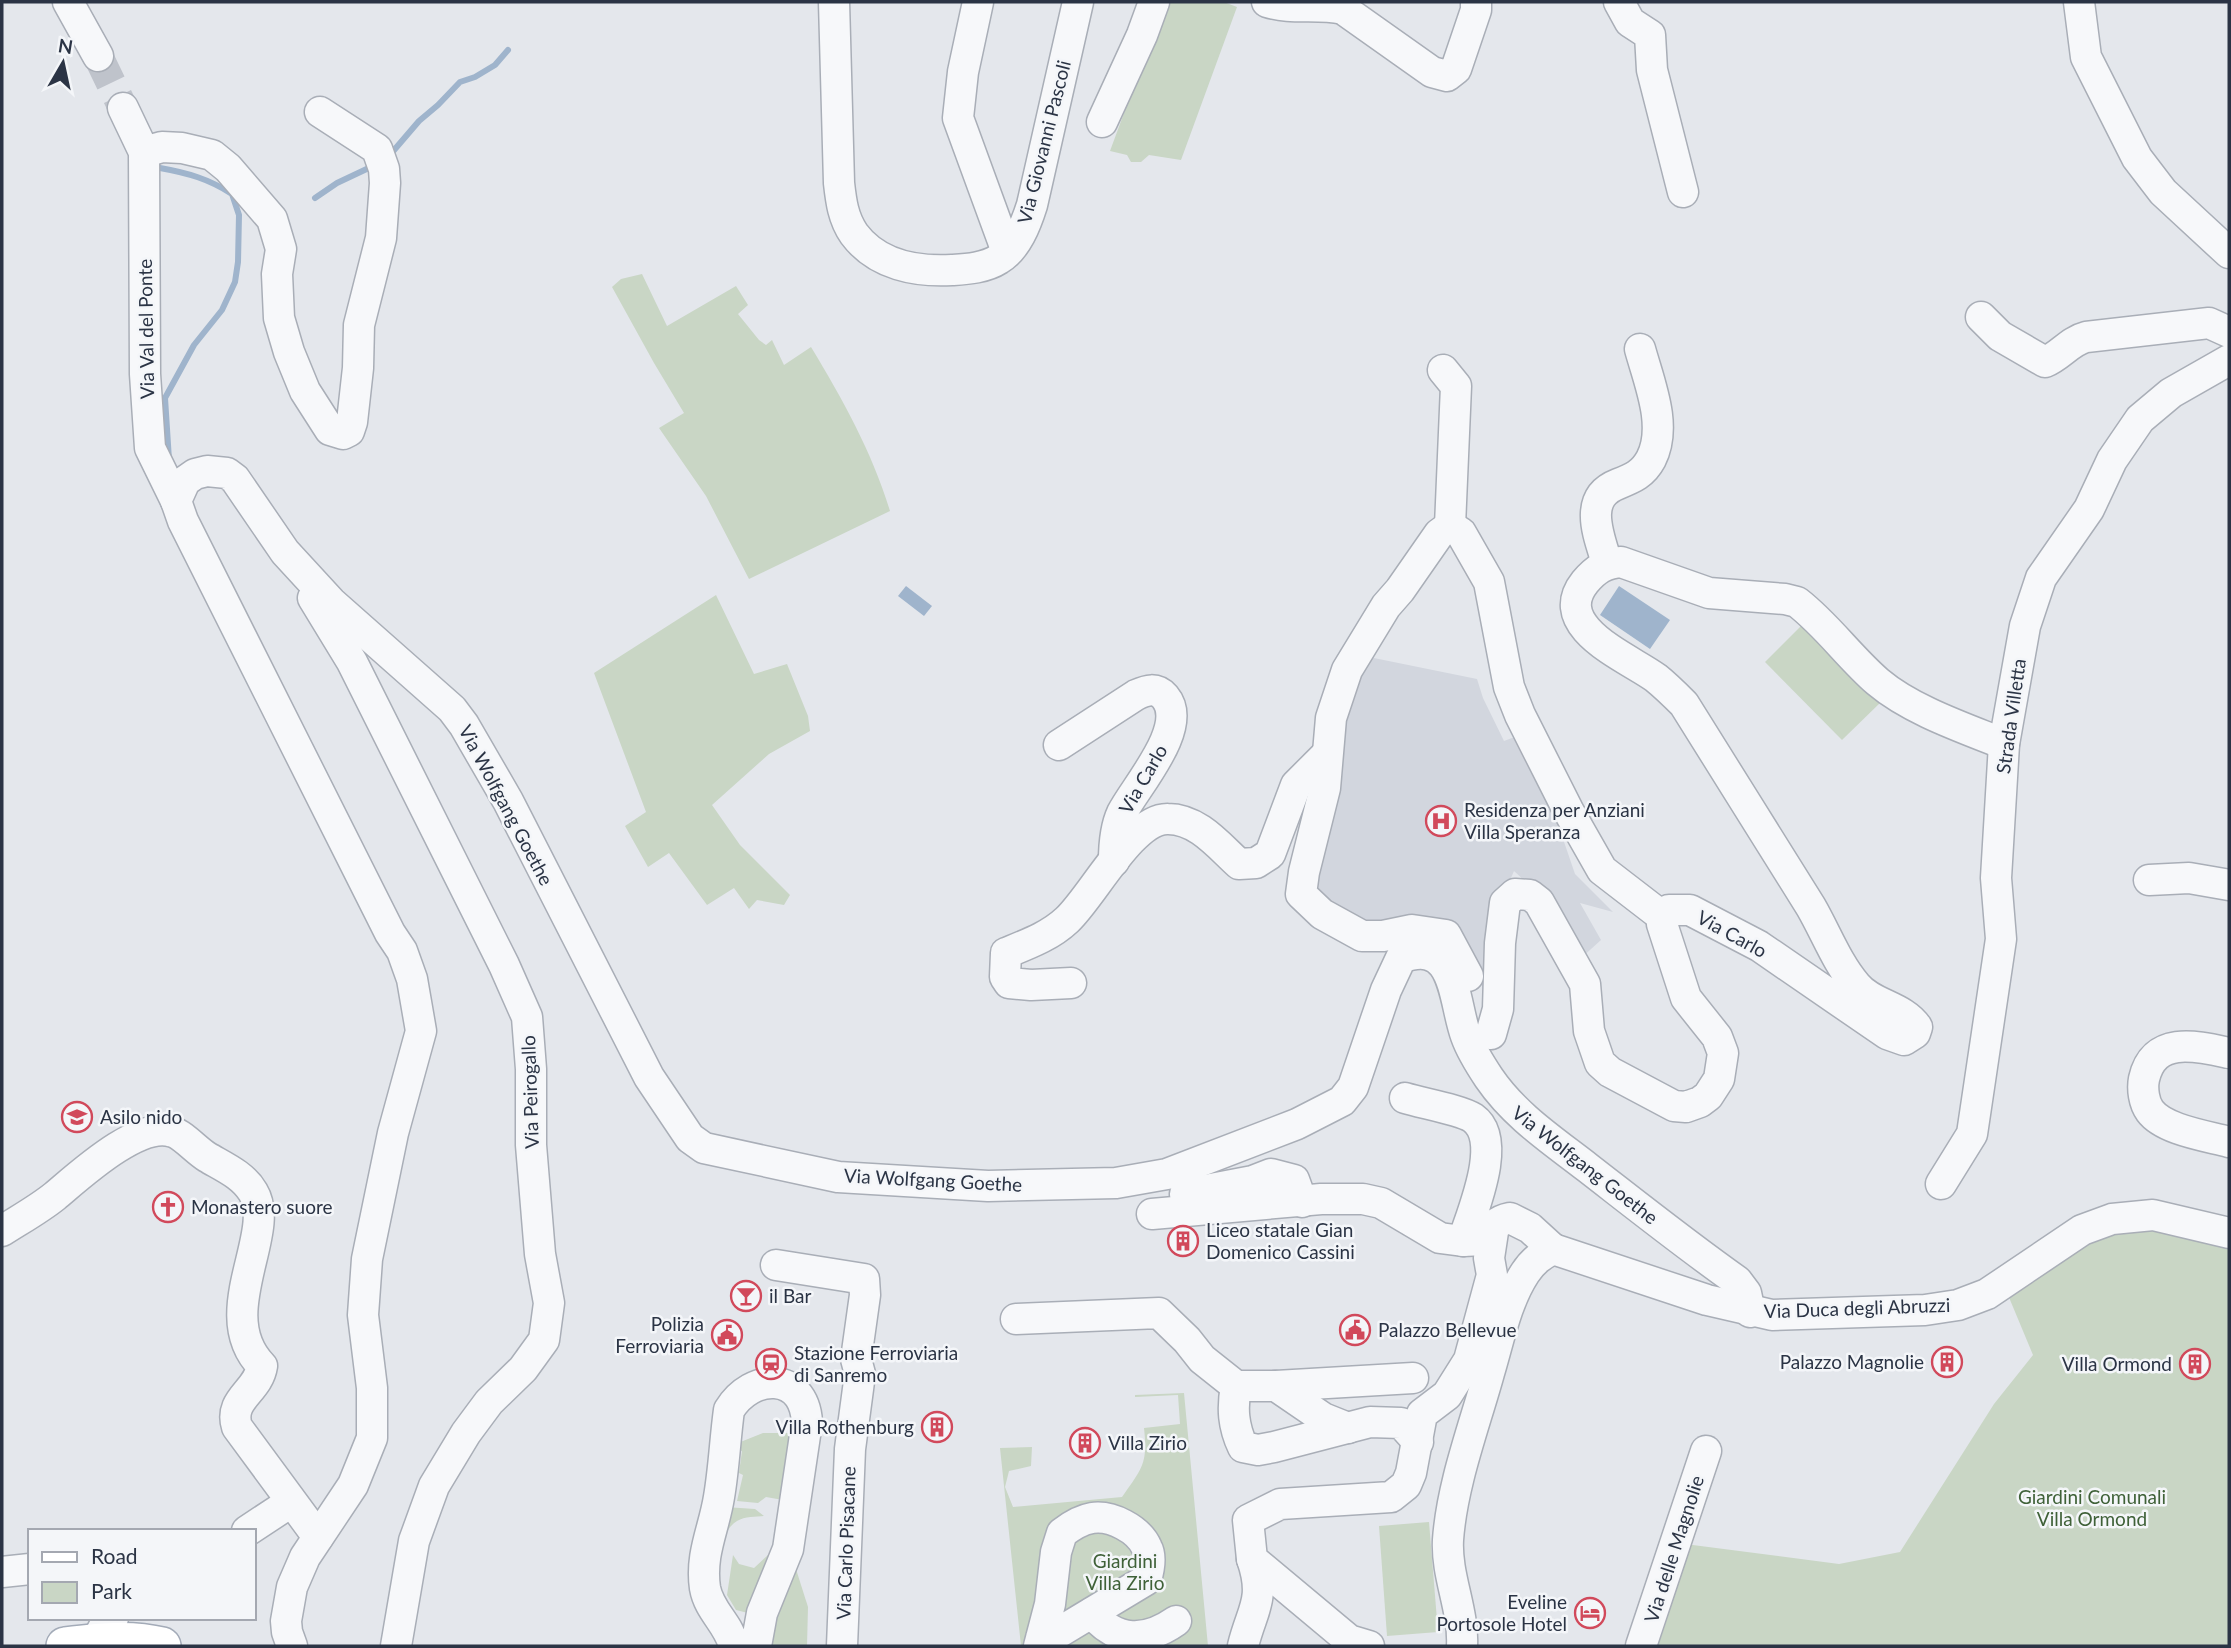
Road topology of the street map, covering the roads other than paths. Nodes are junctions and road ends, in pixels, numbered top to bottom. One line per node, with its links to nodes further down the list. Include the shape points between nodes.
1 (68, 2): 10 (street)
2 (834, 2): 16 (street, via 839,183 843,212 855,235 890,261 921,271 968,269 999,260)
3 (978, 2): 16 (street, via 958,118)
4 (1077, 2): 16 (street, Via Giovanni Pascoli, via 1027,223)
5 (1154, 2): 13 (street)
6 (1267, 2): 7 (street, via 1343,9 1432,72 1447,76 1456,69)
7 (1476, 2)
8 (1619, 2): 15 (street, via 1630,22 1650,35 1652,70)
9 (2079, 2): 17 (street, via 2086,57 2137,158 2163,192)
10 (98, 56)
11 (123, 108): 14 (street)
12 (320, 113): 14 (street, via 377,149 384,169 381,239 359,325 352,422 343,434 330,430 305,391 289,352 279,318 281,249 249,172 198,150 162,147)
13 (1102, 122)
14 (144, 152): 23 (street, Via Val del Ponte, via 150,449)
15 (1684, 192)
16 (1007, 252)
17 (2229, 253)
18 (1981, 317): 19 (street, via 2000,336 2045,362 2079,338 2209,323)
19 (2229, 332)
20 (1640, 349): 26 (street, via 1657,436 1644,470 1602,493 1598,502 1595,526)
21 (2229, 360): 27 (street, Strada Villetta, via 2171,393 2140,419 2112,460 2089,509 2041,578 2025,626)
22 (1443, 370): 24 (street, via 1456,386)
23 (176, 501): 25 (street, Via Wolfgang Goethe, via 185,481 195,474 227,473); 58 (street, via 402,951 421,1031 388,1155 367,1259 363,1315 372,1388 372,1438 353,1485)
24 (1450, 526): 29 (street, via 1421,556 1347,670 1331,718); 33 (street, via 1461,533 1489,582 1513,696 1569,812 1602,870)
25 (285, 552): 37 (street, Via Wolfgang Goethe, via 331,602 464,724 649,1077 690,1138 705,1149 838,1177 988,1186 1116,1183 1167,1174 1297,1124 1342,1101 1353,1087 1401,958 1415,953 1433,955 1444,963 1466,1037); 68 (street, Via Peirogallo, via 352,662 527,1017 540,1254 549,1303 544,1340 523,1369 489,1402 435,1486 414,1541)
26 (1607, 563): 27 (street, via 1621,562 1709,593 1797,602 1892,693); 33 (street, Via Carlo, via 1581,587 1577,598 1581,622 1684,704 1857,987 1908,1016 1917,1027 1915,1033 1904,1040 1886,1034 1759,946 1690,910 1669,910)
27 (2004, 744): 40 (street, Strada Villetta, via 1996,878 2001,939 1972,1133)
28 (1059, 745): 30 (street, Via Carlo, via 1136,695 1156,691 1167,700 1171,713 1168,735 1160,756 1122,813)
29 (1326, 755): 30 (street, Via Carlo, via 1296,785 1270,854 1256,863 1239,864 1199,827 1168,819 1152,823 1132,838); 35 (street, via 1325,788 1301,894 1322,914 1362,936 1412,930 1446,935 1465,967)
30 (1114, 861): 34 (street, Via Carlo, via 1068,919 1032,943 1006,953 1009,982)
31 (2149, 880): 32 (street, via 2189,878)
32 (2229, 885)
33 (1663, 918): 35 (street, via 1686,998 1717,1037 1723,1053 1719,1079 1700,1102 1674,1105 1600,1063 1589,1031 1585,984 1539,902 1524,893 1505,903 1498,1009)
34 (1071, 983)
35 (1491, 1034): 37 (street)
36 (2229, 1053): 39 (street, via 2175,1046 2156,1056 2143,1083 2150,1111 2169,1126)
37 (1496, 1088): 48 (street, Via Wolfgang Goethe, via 1538,1129 1737,1282 1746,1293)
38 (1405, 1098): 45 (street, via 1471,1116 1483,1129 1487,1139 1483,1175)
39 (2229, 1142)
40 (1941, 1184)
41 (1142, 1206): 45 (street, via 1271,1174 1294,1180 1302,1202 1345,1198 1381,1203 1440,1238)
42 (1494, 1225): 45 (street, via 1484,1240); 46 (street, Via Duca degli Abruzzi, via 1510,1218); 54 (street, via 1489,1258 1492,1275 1469,1360 1447,1395 1422,1415)
43 (2, 1231): 56 (street, via 54,1197 86,1168 150,1131 173,1132 240,1177 255,1194 259,1213 243,1300 246,1343 262,1366 261,1377 237,1406 235,1421)
44 (2229, 1233): 48 (street, Via Duca degli Abruzzi, via 2153,1215 2112,1219 2082,1230 1987,1294 1958,1305 1796,1315)
45 (1463, 1241)
46 (1553, 1248): 48 (street, Via Duca degli Abruzzi); 74 (street, via 1538,1256 1511,1301 1460,1474 1448,1543)
47 (776, 1265): 71 (street, Via Carlo Pisacane, via 864,1279 856,1359 860,1374 850,1449)
48 (1750, 1312)
49 (1016, 1319): 52 (street, via 1159,1313 1202,1359)
50 (1413, 1378): 51 (street)
51 (1276, 1385): 52 (street); 53 (street, via 1323,1418)
52 (1236, 1386): 53 (street, via 1232,1410 1242,1447 1258,1450)
53 (1348, 1428): 54 (street, via 1370,1422 1401,1423)
54 (1418, 1442): 59 (street, via 1412,1473 1391,1497 1280,1504 1248,1520)
55 (1706, 1451): 75 (street, Via delle Magnolie)
56 (291, 1502): 57 (street); 58 (street)
57 (250, 1529)
58 (318, 1537): 67 (street, via 292,1587 286,1621)
59 (1252, 1559): 72 (street, via 1258,1605); 73 (street, via 1349,1640)
60 (28, 1569): 61 (street)
61 (2, 1572)
62 (1092, 1613): 63 (street, via 1102,1625 1127,1637 1147,1636); 65 (street); 65 (street, via 1146,1580 1150,1567 1148,1549 1139,1535 1107,1518 1082,1520 1062,1533)
63 (1176, 1621)
64 (97, 1629): 66 (main road, via 129,1641)
65 (1040, 1642)
66 (162, 1646)
67 (292, 1646)
68 (396, 1646)
69 (734, 1646): 70 (street, via 705,1585 706,1550 720,1493 729,1410 746,1392 781,1384 802,1397 807,1422 788,1549 762,1613)
70 (756, 1646)
71 (842, 1646)
72 (1243, 1646)
73 (1369, 1646)
74 (1462, 1646)
75 (1642, 1646)

